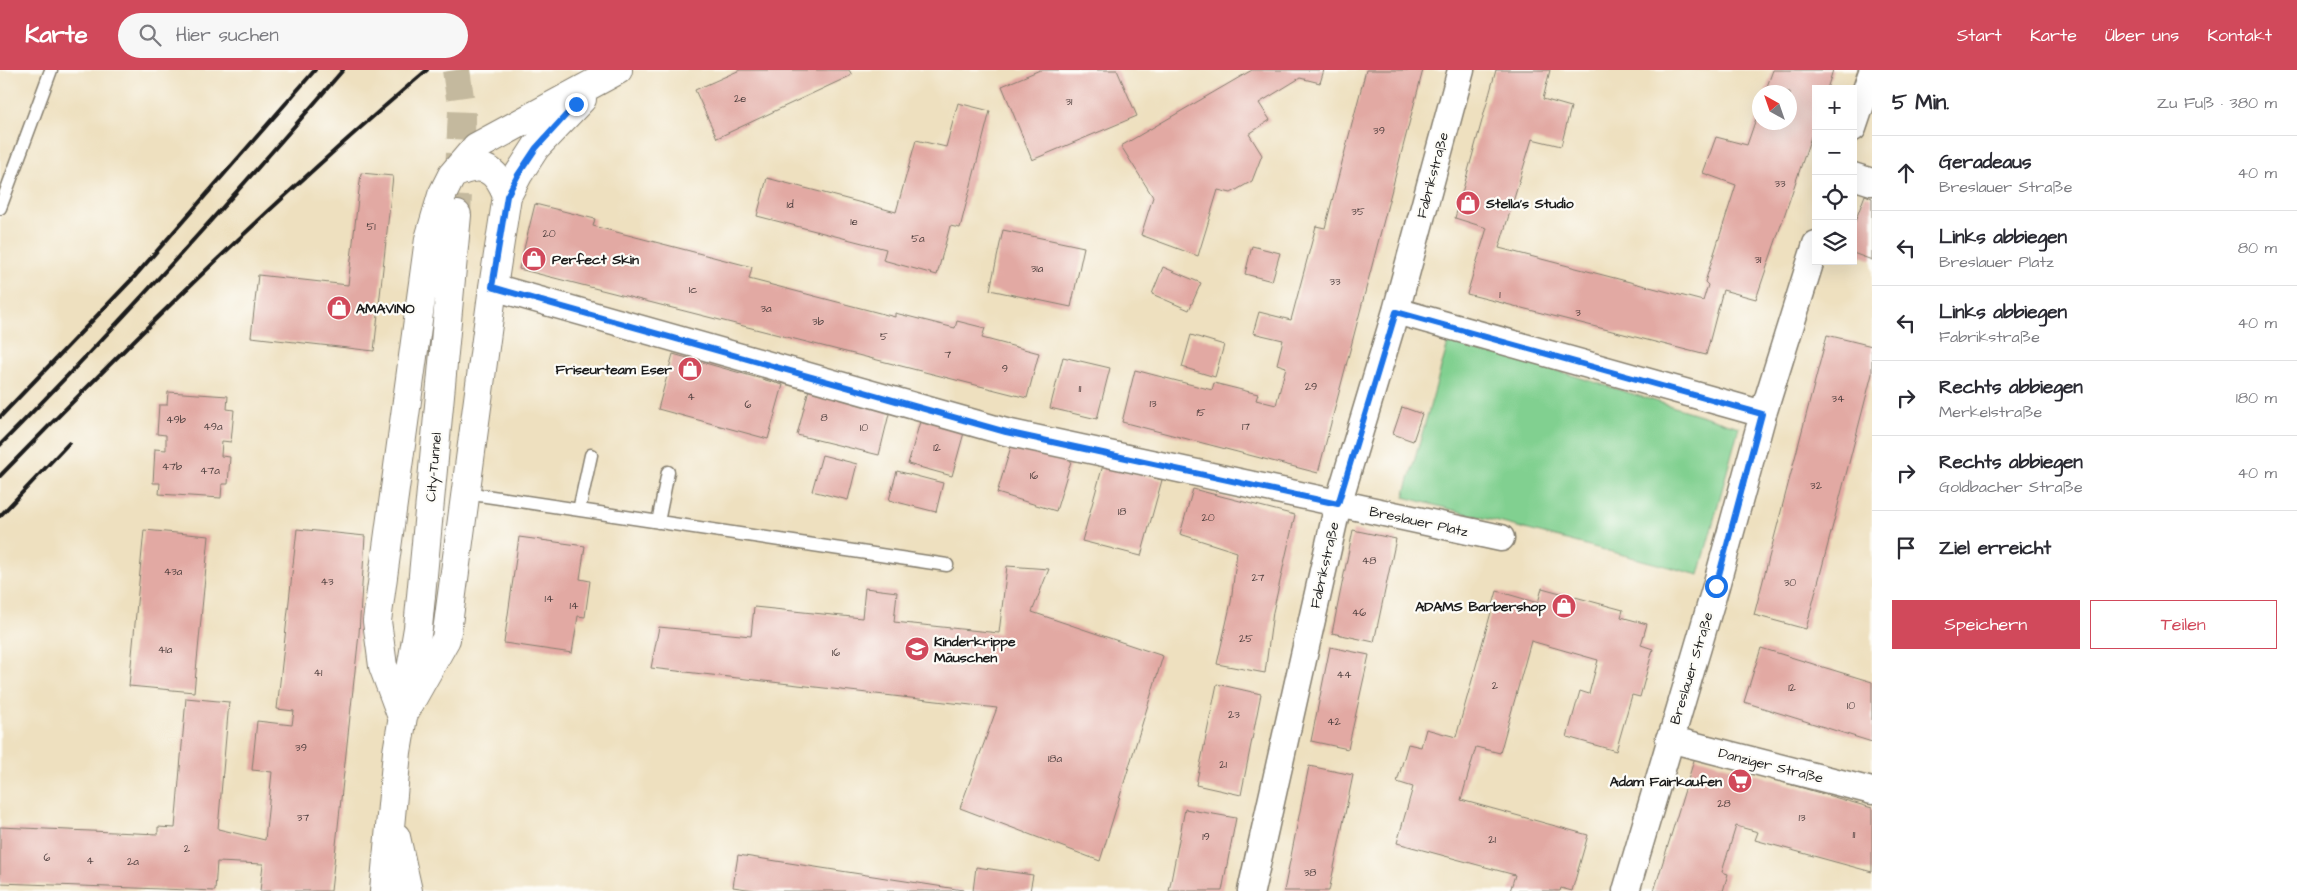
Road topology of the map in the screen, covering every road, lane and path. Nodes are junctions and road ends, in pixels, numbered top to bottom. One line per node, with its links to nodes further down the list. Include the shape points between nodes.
1 (51, 70): 10 (lane)
2 (618, 70): 6 (main road, via 476,147); 9 (main road, via 576,104 536,148)
3 (1461, 70): 14 (street, Fabrikstraße)
4 (1872, 72): 5 (street)
5 (1857, 116)
6 (452, 175): 9 (main road, via 468,167 492,171); 24 (main road, via 428,239 377,621 383,666)
7 (1857, 177): 8 (street)
8 (1872, 182)
9 (507, 196): 13 (main road)
10 (0, 208)
11 (457, 215): 24 (main road, City-Tunnel, via 418,628)
12 (1812, 257): 15 (street, Breslauer Straße)
13 (492, 287): 18 (main road); 19 (street, Breslauer Platz, via 1006,432)
14 (1396, 312): 15 (street); 19 (street, Fabrikstraße)
15 (1762, 414): 25 (street, Breslauer Straße, via 1716,586)
16 (591, 455): 20 (lane)
17 (668, 472): 21 (lane)
18 (466, 493): 20 (lane); 24 (main road, via 446,639)
19 (1338, 504): 22 (street, Breslauer Platz); 30 (street, Fabrikstraße)
20 (579, 510): 21 (lane)
21 (658, 522): 23 (lane)
22 (1501, 538)
23 (947, 566)
24 (402, 717): 27 (main road, City-Tunnel)
25 (1669, 739): 26 (street, Danziger Straße); 31 (street, Breslauer Straße)
26 (1872, 790)
27 (391, 814): 28 (main road, City-Tunnel); 29 (main road)
28 (384, 891)
29 (408, 891)
30 (1252, 891)
31 (1626, 891)

